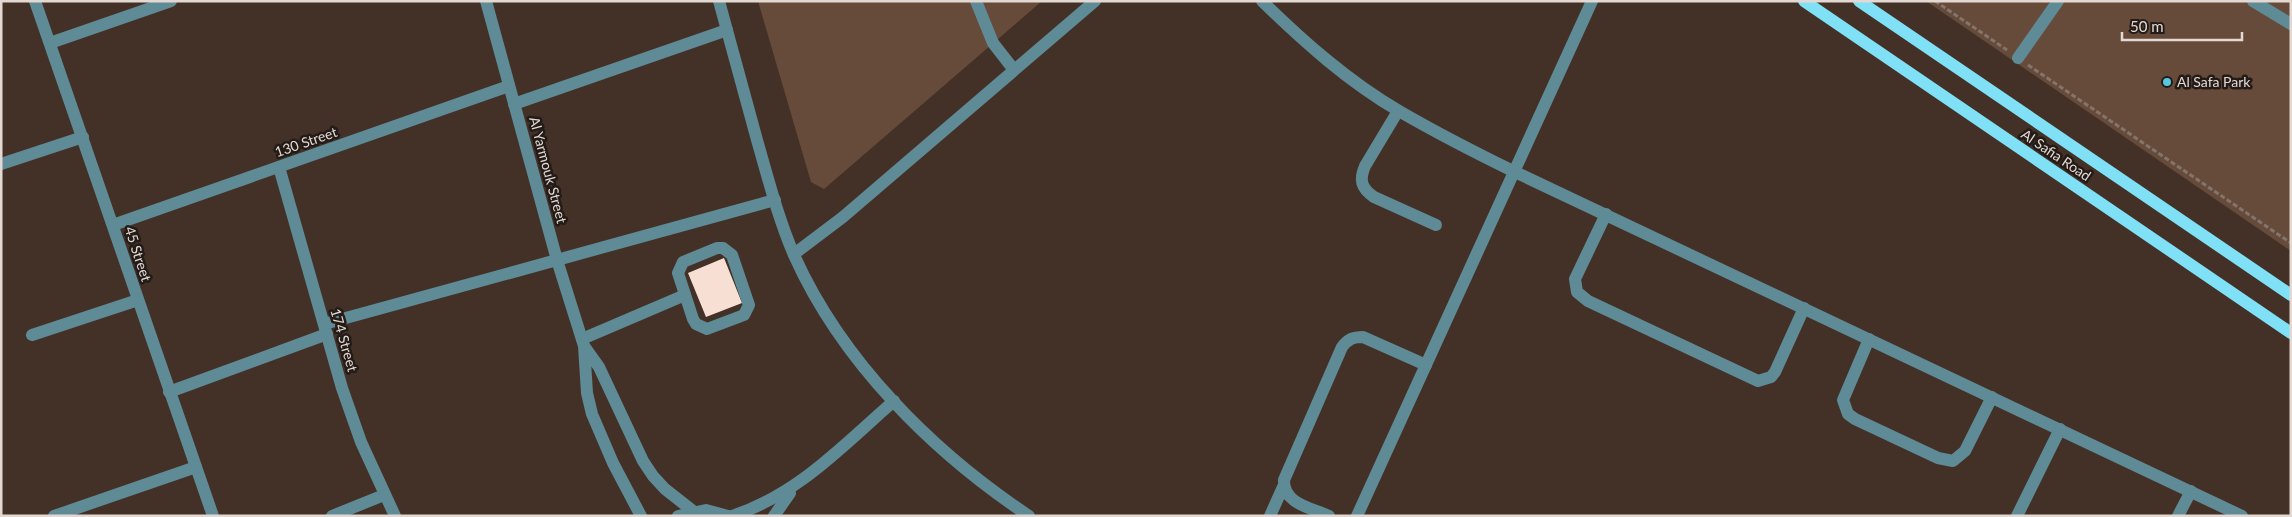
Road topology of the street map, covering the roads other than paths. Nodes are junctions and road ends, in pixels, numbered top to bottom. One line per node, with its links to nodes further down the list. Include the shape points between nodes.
1 (35, 1): 15 (street, 45 Street)
2 (171, 1): 15 (street)
3 (486, 1): 18 (street, Al Yarmouk Street)
4 (719, 1): 14 (street)
5 (976, 1): 17 (street, via 993,43)
6 (1095, 1): 17 (street)
7 (1262, 1): 20 (street, via 1323,57)
8 (1592, 1): 24 (street)
9 (1804, 1): 36 (main road, Al Safia Road)
10 (1859, 1): 32 (main road, Al Safia Road)
11 (2058, 1): 16 (street)
12 (2253, 1): 13 (street)
13 (2291, 24)
14 (727, 30): 19 (street); 25 (street)
15 (50, 43): 21 (street, 45 Street)
16 (2018, 58)
17 (1014, 70): 29 (street, via 843,217)
18 (508, 86): 19 (street, Al Yarmouk Street); 23 (street, 130 Street)
19 (514, 104): 30 (street, Al Yarmouk Street)
20 (1398, 111): 24 (street); 28 (street, via 1365,166 1361,184 1366,192)
21 (83, 136): 22 (street); 27 (street, 45 Street)
22 (1, 164)
23 (279, 167): 27 (street, 130 Street); 35 (street, 174 Street)
24 (1515, 172): 26 (street); 40 (street)
25 (775, 200): 29 (street); 30 (street)
26 (1606, 214): 34 (street); 34 (street, via 1575,279 1577,292 1588,302 1758,381 1765,381 1775,372)
27 (113, 225): 33 (street, 45 Street)
28 (1436, 225)
29 (794, 254): 43 (street, via 810,287 848,347)
30 (557, 260): 35 (street); 39 (street, Al Yarmouk Street)
31 (685, 295): 31 (street, via 678,273 683,262 723,248 732,255 749,305 744,315 707,329 696,324); 39 (street)
32 (2291, 295)
33 (138, 300): 37 (street); 41 (street, 45 Street)
34 (1804, 308): 38 (street)
35 (326, 329): 41 (street); 49 (street, 174 Street, via 342,388)
36 (2291, 333)
37 (32, 335)
38 (1869, 339): 42 (street); 42 (street, via 1844,392 1844,408 1855,419 1945,461 1960,457 1965,451)
39 (583, 342): 50 (street, Al Yarmouk Street, via 604,377 652,476); 55 (street, Al Yarmouk Street, via 592,414 612,464)
40 (1426, 365): 47 (street, via 1363,336 1348,340 1342,347); 63 (street)
41 (169, 392): 45 (street, 45 Street)
42 (1992, 397): 44 (street)
43 (894, 401): 46 (street); 60 (street, via 975,476)
44 (2060, 429): 48 (street); 64 (street)
45 (196, 467): 51 (street); 52 (street, 45 Street)
46 (796, 486): 58 (street, via 764,504); 59 (street)
47 (1283, 487): 61 (street); 62 (street, via 1292,500)
48 (2191, 491): 65 (street); 66 (street)
49 (384, 495): 53 (street); 54 (street, 174 Street)
50 (693, 511): 56 (street); 57 (street, via 706,510)
51 (54, 516)
52 (213, 516)
53 (332, 516)
54 (395, 516)
55 (641, 516)
56 (678, 516)
57 (728, 516)
58 (732, 516)
59 (774, 516)
60 (1029, 516)
61 (1270, 516)
62 (1329, 516)
63 (1357, 516)
64 (2017, 516)
65 (2178, 516)
66 (2242, 516)

